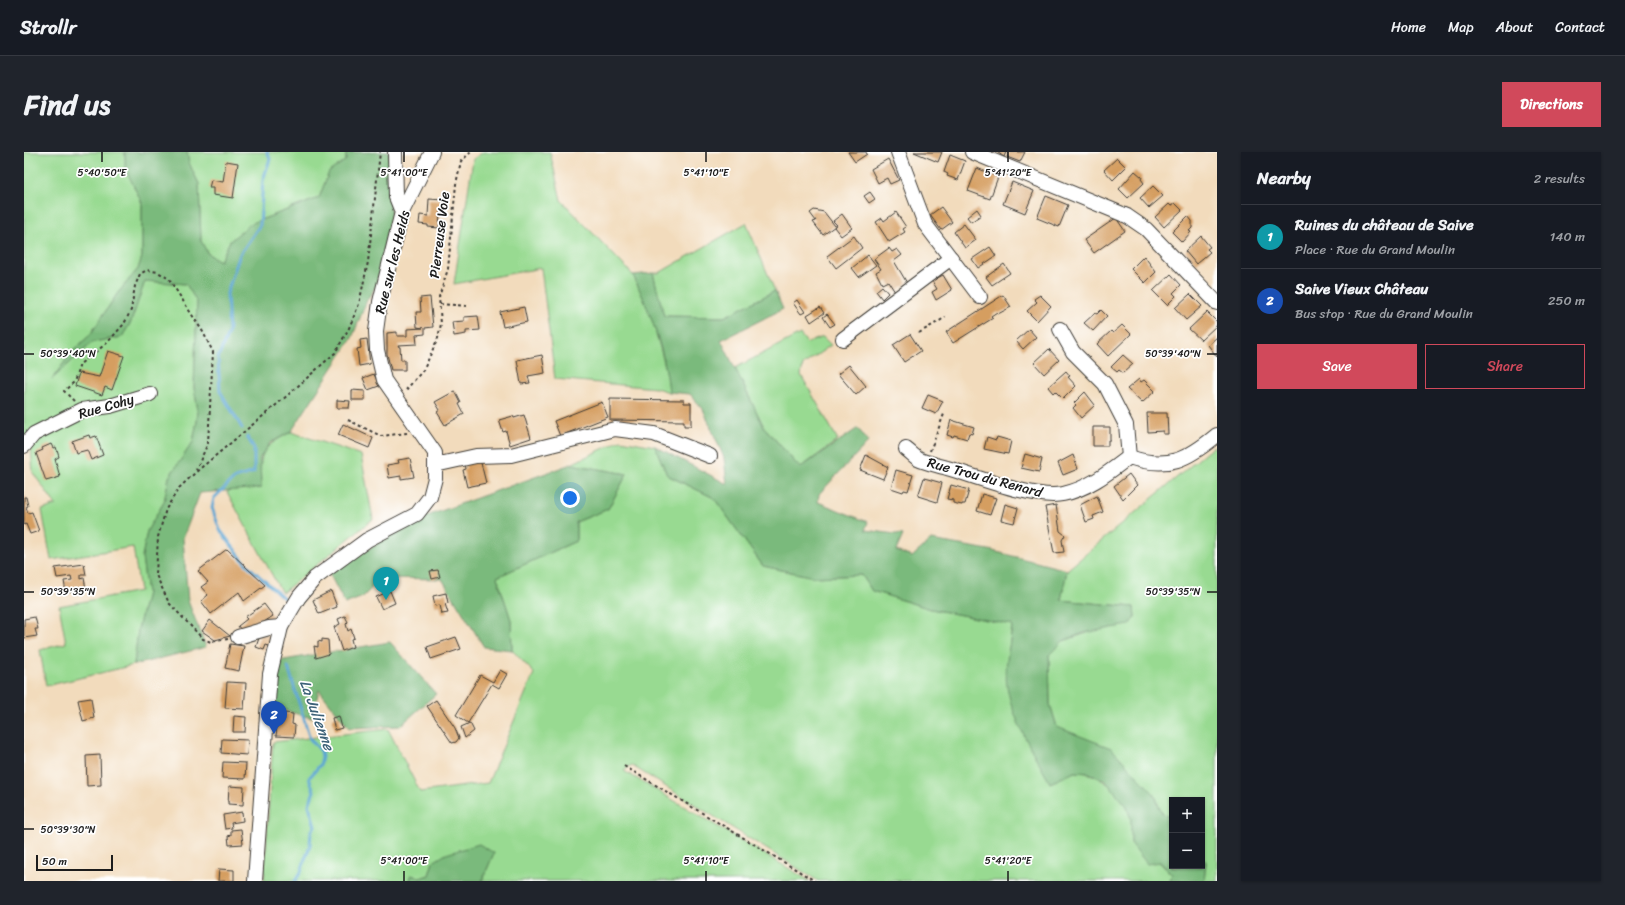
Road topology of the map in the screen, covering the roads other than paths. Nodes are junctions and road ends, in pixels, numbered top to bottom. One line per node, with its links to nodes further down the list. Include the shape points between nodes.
1 (395, 152): 5 (street, via 396,197)
2 (432, 152): 5 (street, Rue sur les Heids)
3 (898, 152): 6 (street, via 925,224)
4 (972, 152): 8 (street, via 1127,216 1146,229)
5 (402, 212): 17 (street, Rue sur les Heids, via 380,302 376,331 377,350 384,380 435,453)
6 (950, 258): 7 (street); 10 (street)
7 (980, 297)
8 (1217, 302)
9 (1060, 329): 16 (street, via 1073,352 1105,384 1126,425)
10 (844, 339)
11 (150, 394): 13 (street, Rue Cohy, via 110,406 82,410 34,434)
12 (1217, 435): 16 (street, via 1180,461 1142,462)
13 (24, 446)
14 (906, 449): 16 (street, Rue Trou du Renard, via 918,459 1047,495 1075,491 1092,483)
15 (710, 456): 17 (street, via 654,434 615,429 511,456 476,456)
16 (1129, 457)
17 (435, 465): 18 (street, Rue sur les Heids, via 435,478 430,497 417,514 367,540 315,578 299,597)
18 (281, 627): 19 (street); 20 (street, Rue sur les Heids, via 270,674)
19 (238, 637)
20 (255, 881)

